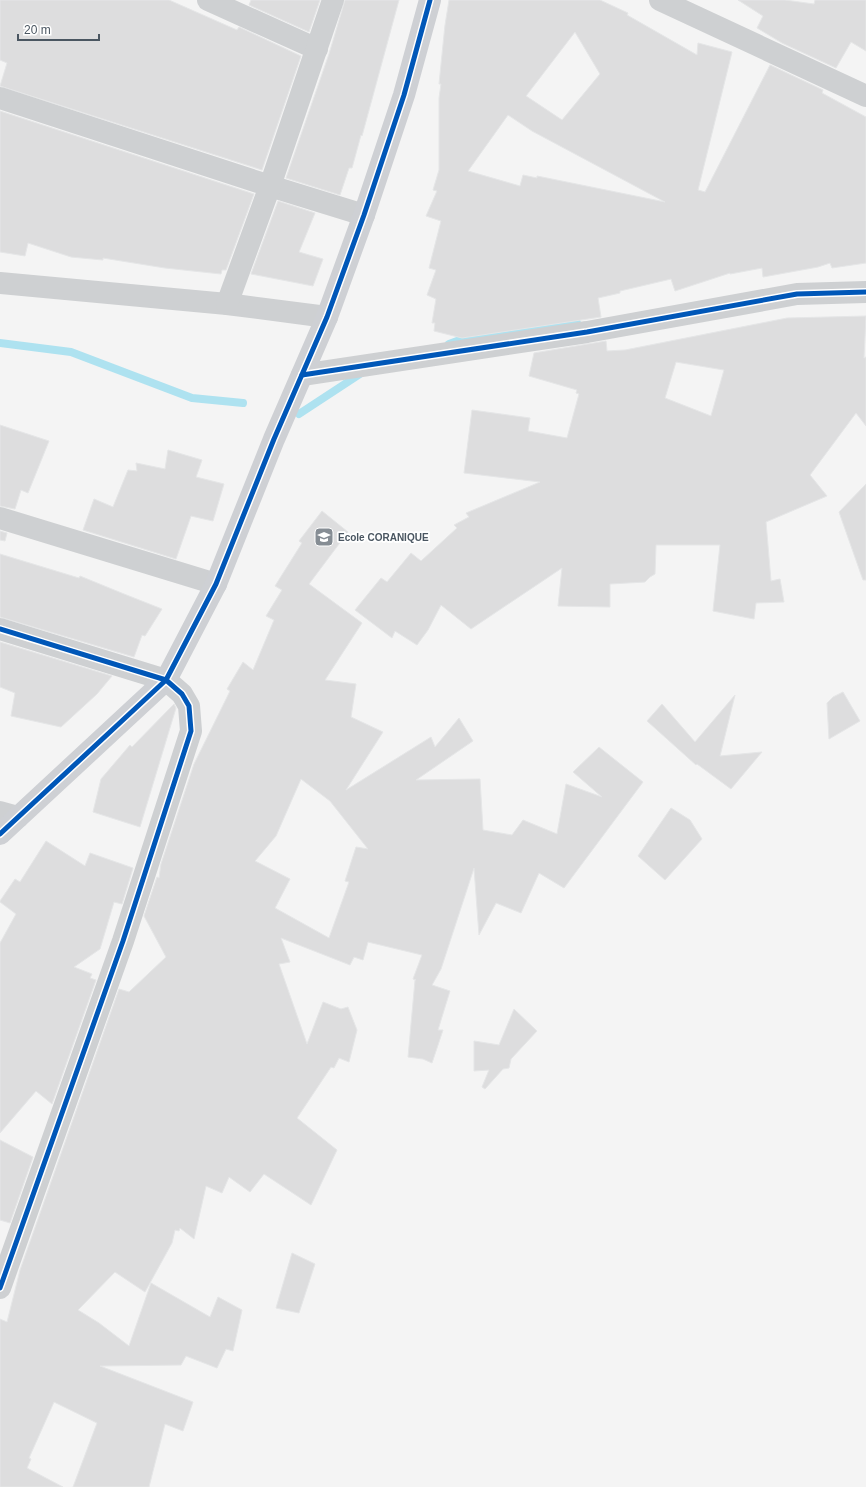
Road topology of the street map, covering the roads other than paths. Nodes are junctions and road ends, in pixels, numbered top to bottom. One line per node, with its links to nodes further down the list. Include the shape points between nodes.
1 (208, 0): 5 (street)
2 (333, 0): 5 (street)
3 (430, 0): 9 (street, via 404,95)
4 (660, 0): 6 (street)
5 (317, 48): 8 (street)
6 (866, 96)
7 (0, 98): 8 (street)
8 (270, 186): 9 (street); 12 (street)
9 (364, 215): 13 (street)
10 (0, 283): 12 (street)
11 (866, 292): 14 (street, via 797,294 587,332)
12 (227, 304): 13 (street)
13 (327, 317): 14 (street)
14 (302, 375): 16 (street)
15 (0, 518): 16 (street)
16 (216, 584): 18 (street)
17 (0, 630): 18 (street)
18 (166, 680): 19 (street); 21 (street, via 182,694 189,706 190,731 123,941)
19 (9, 814): 20 (street)
20 (0, 834)
21 (0, 1288)

